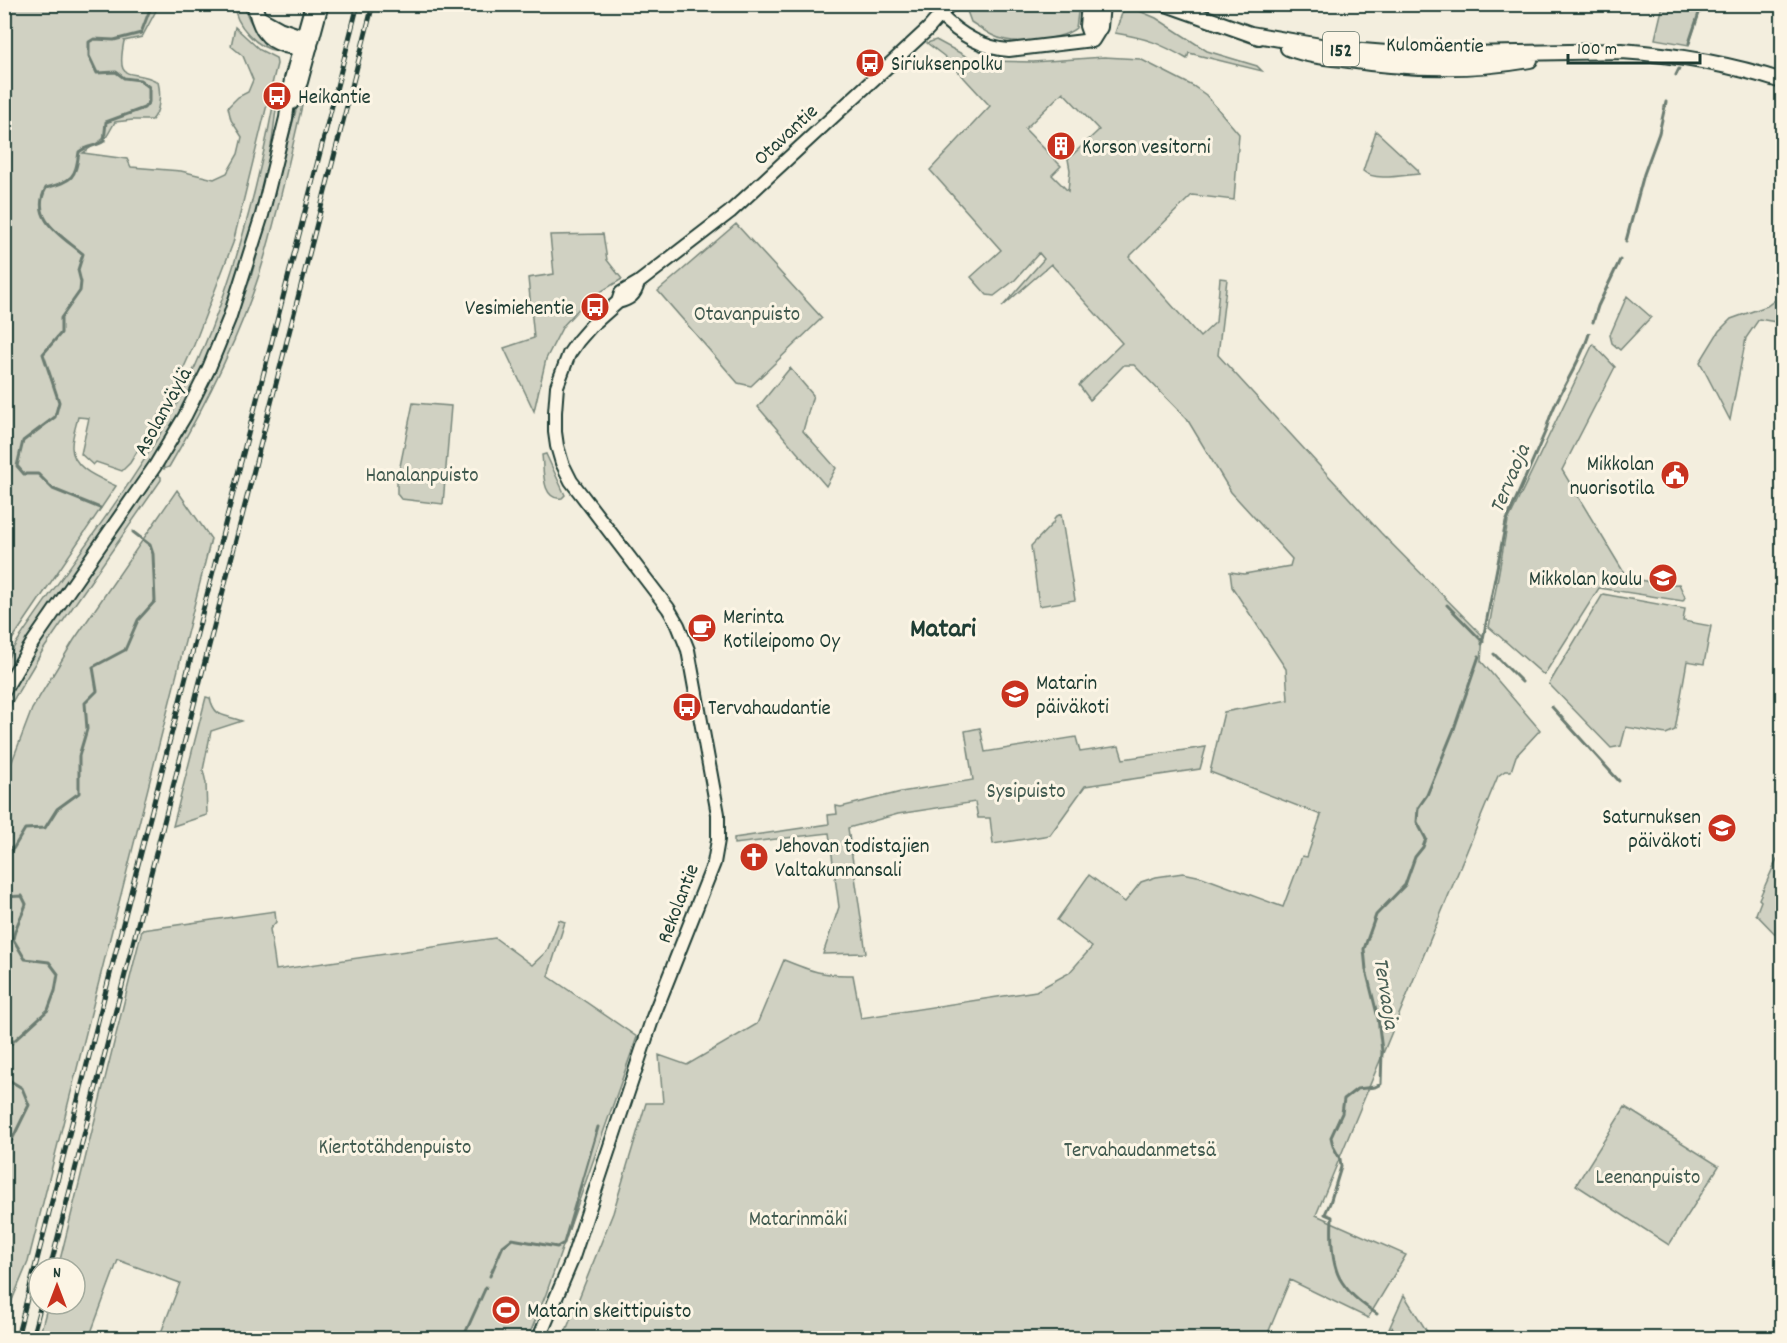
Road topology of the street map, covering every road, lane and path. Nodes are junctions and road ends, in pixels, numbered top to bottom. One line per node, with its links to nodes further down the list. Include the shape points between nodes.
1 (254, 4): 12 (main road, via 259,18)
2 (312, 4): 12 (main road)
3 (322, 4): 12 (main road)
4 (950, 4): 9 (main road, Otavantie)
5 (1089, 4): 11 (main road, via 1087,26)
6 (1102, 4): 11 (main road, via 1100,27)
7 (1166, 4): 10 (main road, Kulomäentie / 152)
8 (1178, 4): 10 (main road, Kulomäentie / 152)
9 (940, 15): 11 (main road, via 968,38 997,49); 14 (main road, Otavantie, via 730,212 621,293 618,302 578,341 557,386 555,432 562,463)
10 (1198, 15): 13 (main road, Kulomäentie / 152, via 1251,34 1338,49 1411,55 1622,51 1683,57)
11 (1092, 40)
12 (303, 44): 15 (main road, Asolanväylä, via 301,82 286,118 244,275 195,397 150,474 33,642)
13 (1782, 81)
14 (580, 495): 16 (main road, Rekolantie, via 668,608 688,650 718,814 718,840 714,863 653,1017 572,1260)
15 (4, 691)
16 (539, 1338)

